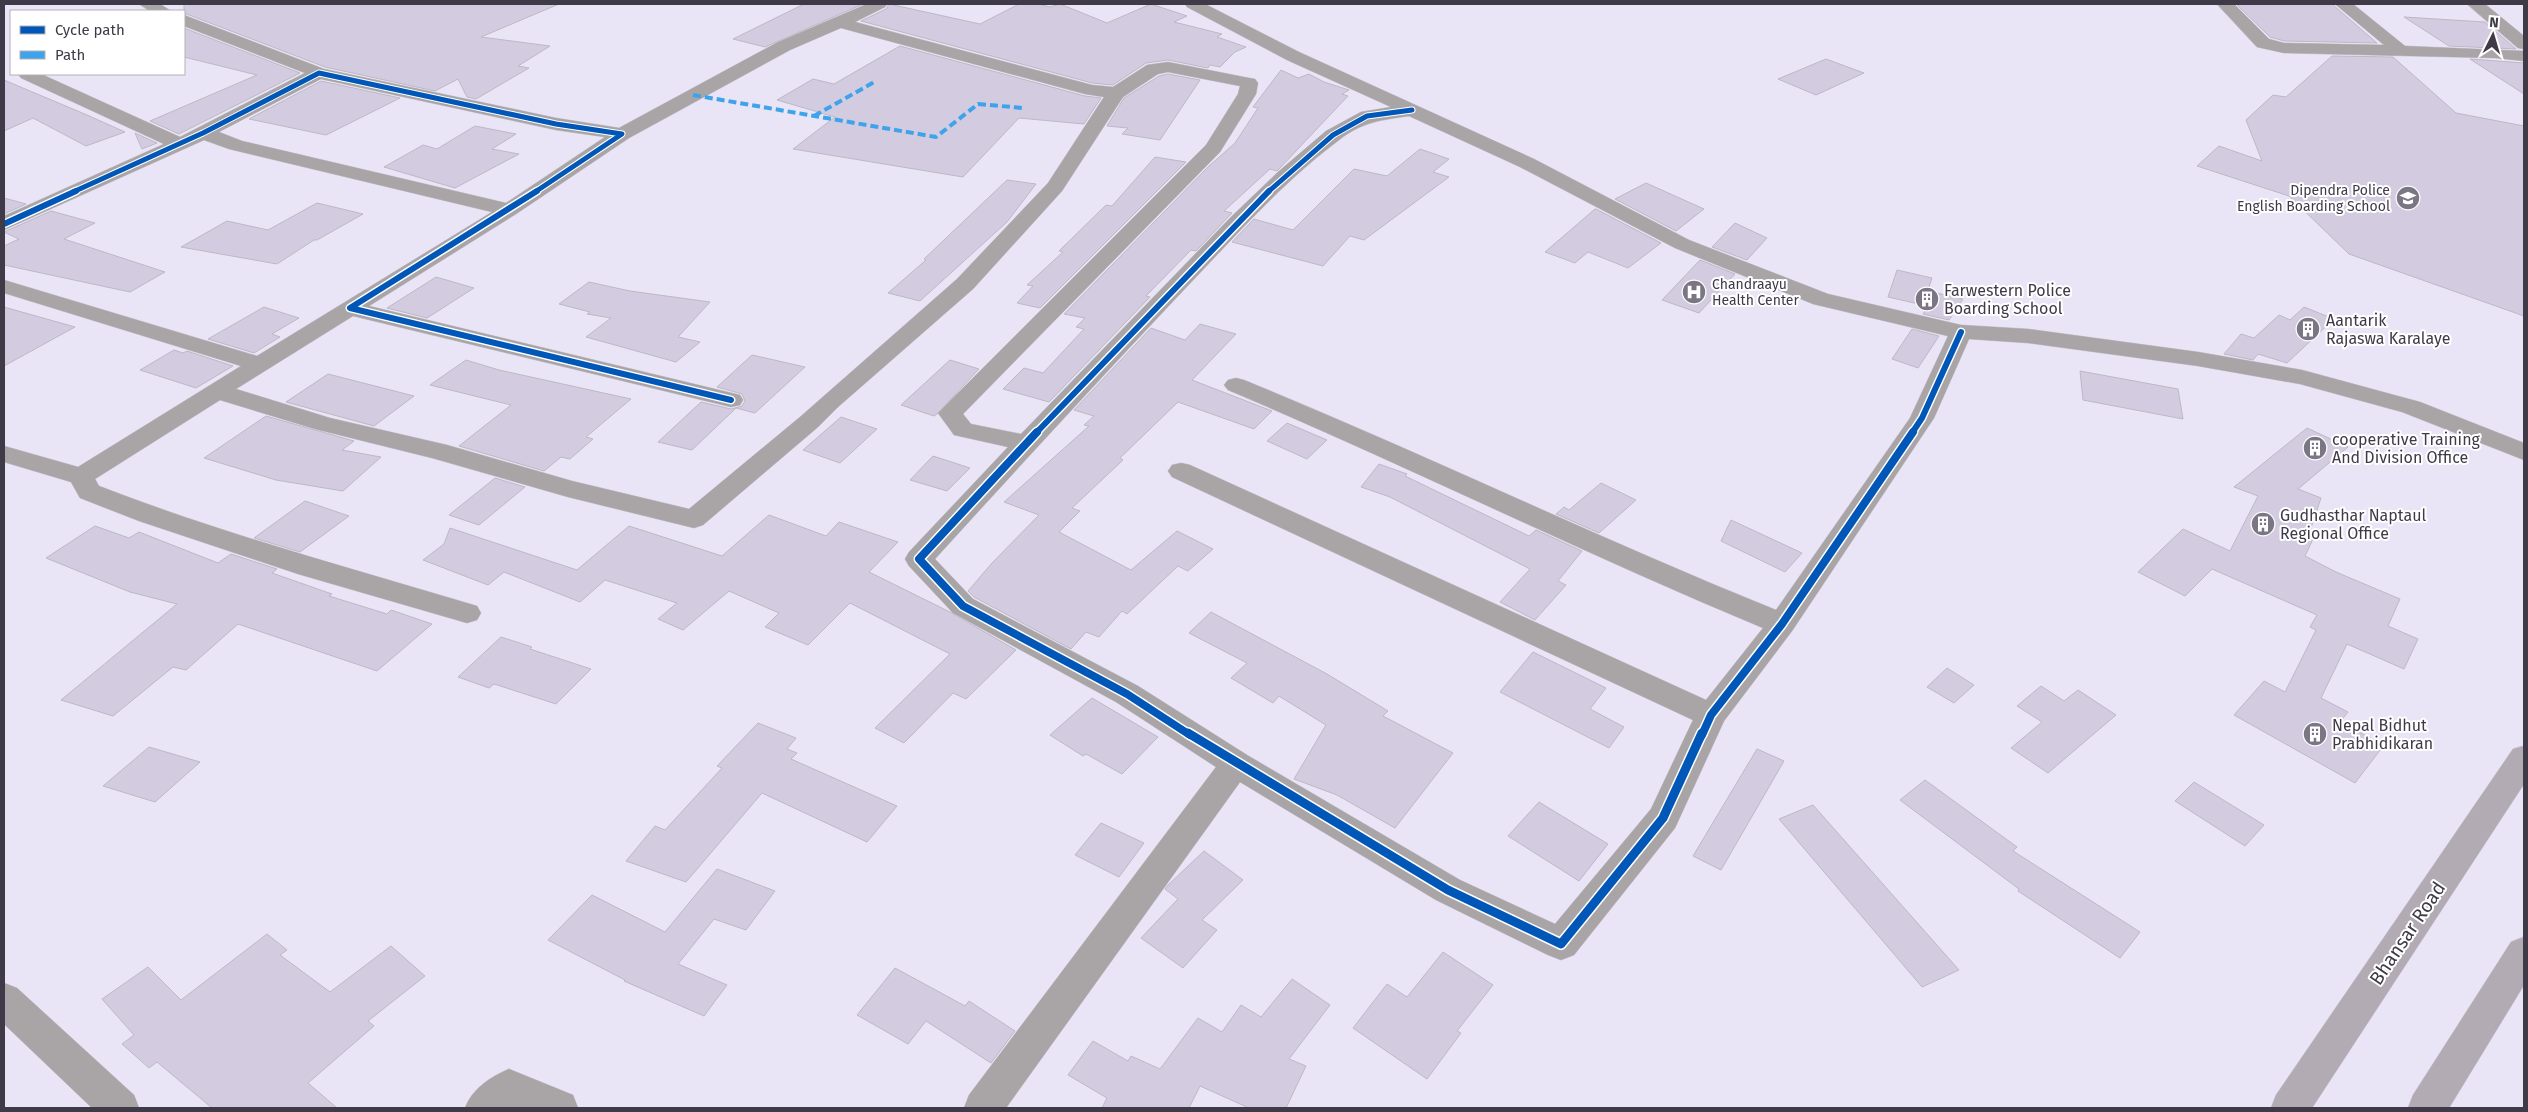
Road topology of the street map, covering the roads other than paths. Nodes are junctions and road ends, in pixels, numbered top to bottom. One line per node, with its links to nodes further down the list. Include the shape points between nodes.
1 (147, 4): 7 (street)
2 (879, 4): 9 (street)
3 (1193, 4): 16 (street, via 1293,56)
4 (2225, 4): 11 (street, via 2263,43 2284,48)
5 (2343, 4): 11 (street)
6 (2475, 4): 10 (street)
7 (161, 10)
8 (185, 20): 13 (street)
9 (840, 23): 15 (street, via 1091,90); 18 (street, via 784,46)
10 (2524, 44)
11 (2401, 51): 12 (street)
12 (2524, 56)
13 (319, 73): 17 (street); 18 (street, via 556,124)
14 (29, 75): 19 (street)
15 (1116, 93): 27 (street, via 1054,187 965,284 694,519 324,424); 29 (street, via 1153,69 1168,67 1249,84 1247,94 1213,148 950,413 963,430)
16 (1412, 110): 24 (street, via 1527,163 1682,244 1821,299); 29 (street, via 1367,116 1334,135 1285,176)
17 (203, 133): 19 (street); 20 (street, via 236,145)
18 (622, 134): 20 (street)
19 (178, 143): 21 (street)
20 (510, 210): 23 (street)
21 (4, 224)
22 (4, 286): 25 (street)
23 (350, 308): 25 (street); 28 (street)
24 (1961, 332): 30 (street, via 2028,336 2179,356 2302,377 2411,407); 35 (street, via 1922,418)
25 (260, 364): 27 (street)
26 (1236, 385): 35 (street, via 1315,417 1690,588)
27 (217, 391): 33 (street)
28 (731, 400)
29 (1026, 443): 38 (street, via 919,559 962,606 1127,694)
30 (2524, 452)
31 (4, 454): 33 (street)
32 (1181, 471): 36 (street, via 1322,534 1596,665)
33 (81, 476): 34 (street, via 89,492 148,515 308,567)
34 (467, 612)
35 (1782, 624): 36 (street)
36 (1711, 715): 38 (street, via 1663,818 1561,944 1448,890)
37 (2524, 758): 45 (highway, Bhansar Road)
38 (1236, 764): 44 (street)
39 (2524, 953): 46 (highway)
40 (4, 1000): 41 (street)
41 (120, 1108)
42 (484, 1108): 43 (street, via 509,1088)
43 (559, 1108)
44 (983, 1108)
45 (2290, 1108)
46 (2426, 1108)

